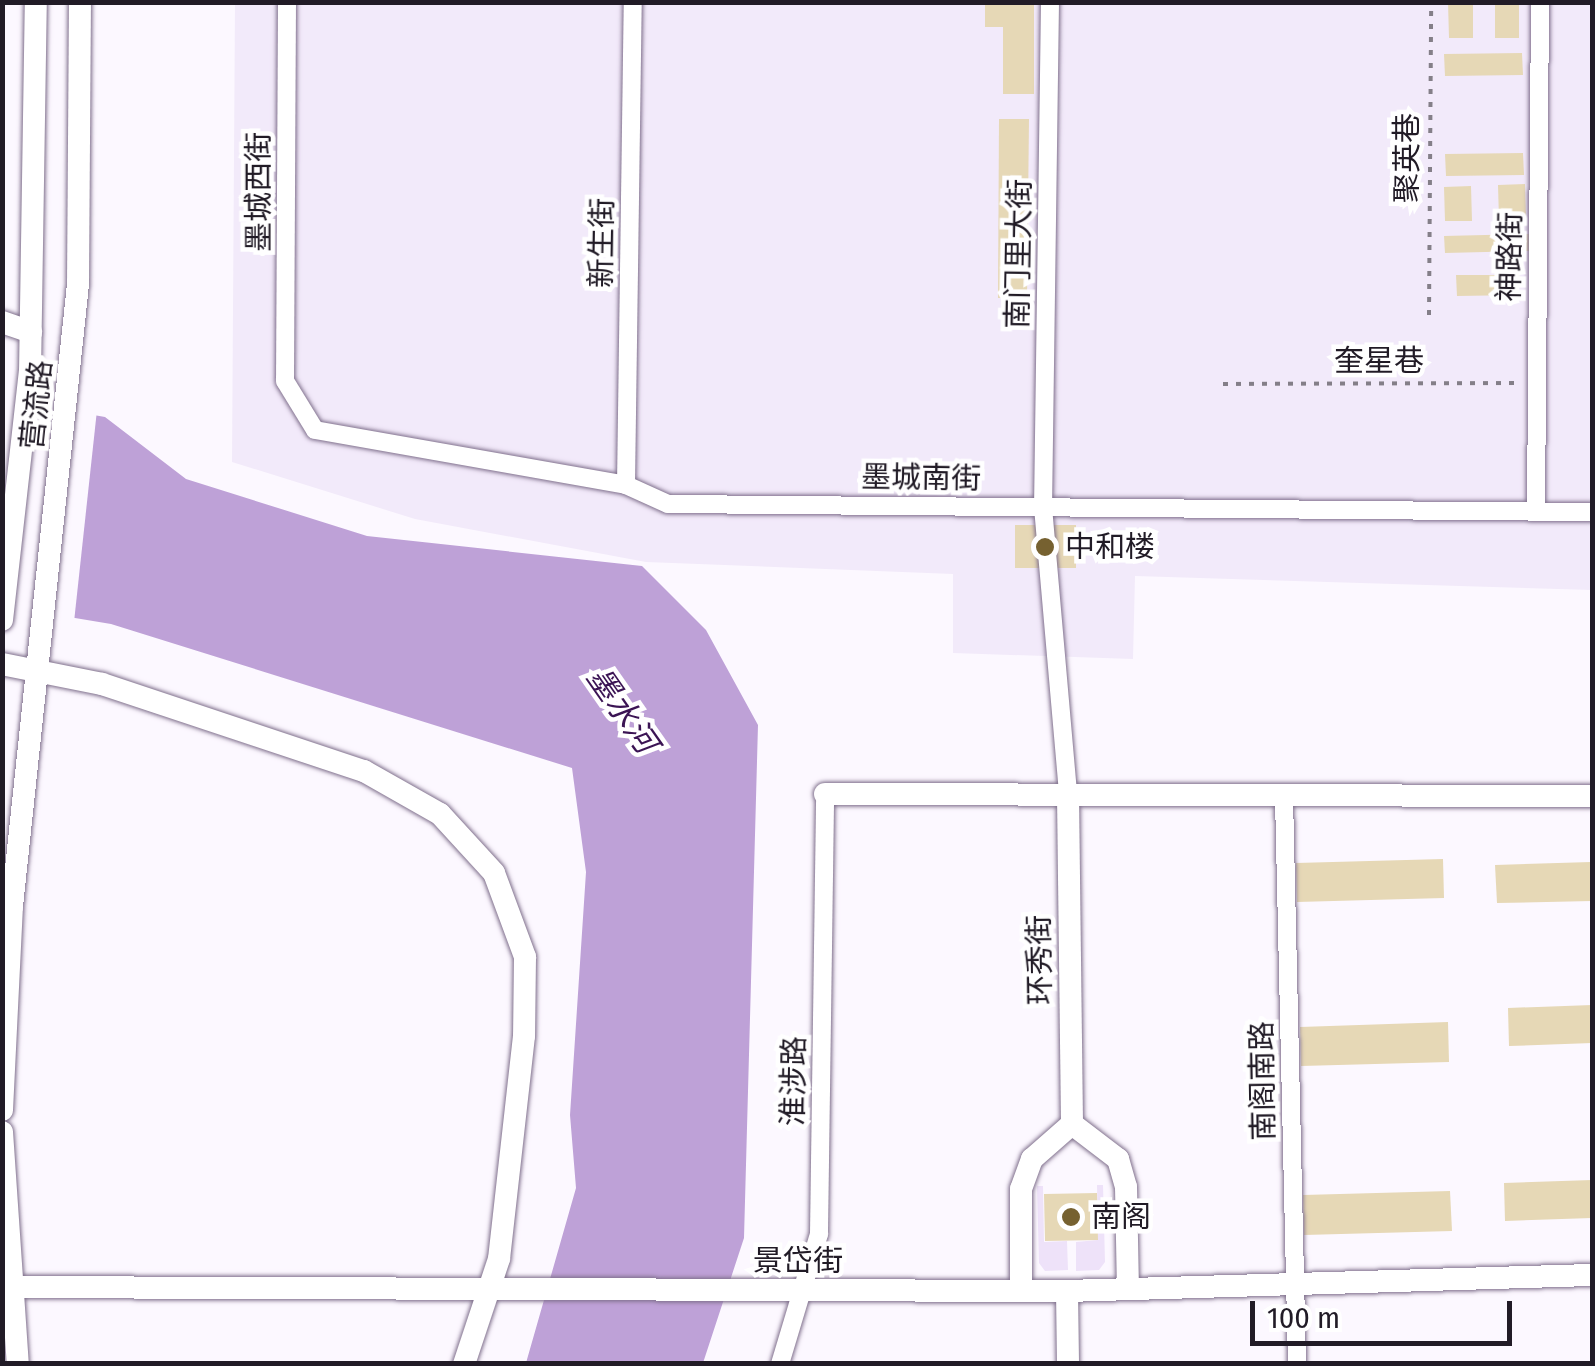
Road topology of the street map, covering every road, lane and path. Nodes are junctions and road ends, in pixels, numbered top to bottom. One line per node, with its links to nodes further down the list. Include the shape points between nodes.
1 (36, 2): 10 (street, 营流路)
2 (80, 2): 20 (street, 营流路, via 78,284)
3 (287, 2): 11 (street, 墨城西街)
4 (632, 2): 14 (street, 新生街)
5 (1050, 2): 15 (street, 南门里大街)
6 (1431, 2): 8 (path, 聚英巷)
7 (1540, 2): 12 (street, 神路街)
8 (1429, 314)
9 (2, 322): 10 (street)
10 (30, 332): 18 (street, 营流路)
11 (286, 381): 14 (street, 墨城南街, via 315,430)
12 (1536, 383): 13 (path, 奎星巷); 16 (street, 神路街)
13 (1222, 384)
14 (626, 485): 15 (street, 墨城南街, via 668,504)
15 (1043, 507): 16 (street, 墨城南街); 22 (street, 南门里大街)
16 (1536, 512): 17 (street, 墨城南街)
17 (1592, 512)
18 (2, 620)
19 (2, 664): 20 (street)
20 (39, 670): 25 (street, 营流路, via 12,906); 34 (street, via 364,771 440,814 494,873 526,957 516,1110 499,1258)
21 (824, 794): 22 (street); 35 (street, 淮涉路, via 820,1234)
22 (1068, 795): 24 (street); 26 (street, 环秀街)
23 (1592, 796): 24 (street)
24 (1284, 797): 29 (street, 南阁南路)
25 (2, 1110)
26 (1072, 1124): 31 (street, via 1118,1159); 32 (street, via 1032,1159 1021,1189)
27 (2, 1132): 30 (street)
28 (1592, 1275): 29 (street, 景岱街)
29 (1295, 1283): 31 (street, 景岱街); 40 (street, 南阁南路)
30 (6, 1288): 34 (street, 景岱街); 36 (street)
31 (1128, 1288): 33 (street, 景岱街)
32 (1021, 1291): 33 (street, 景岱街); 35 (street, 景岱街)
33 (1067, 1291): 39 (street)
34 (488, 1292): 35 (street, 景岱街); 37 (street)
35 (806, 1292): 38 (street, 淮涉路)
36 (18, 1364)
37 (464, 1364)
38 (780, 1364)
39 (1068, 1364)
40 (1297, 1364)

